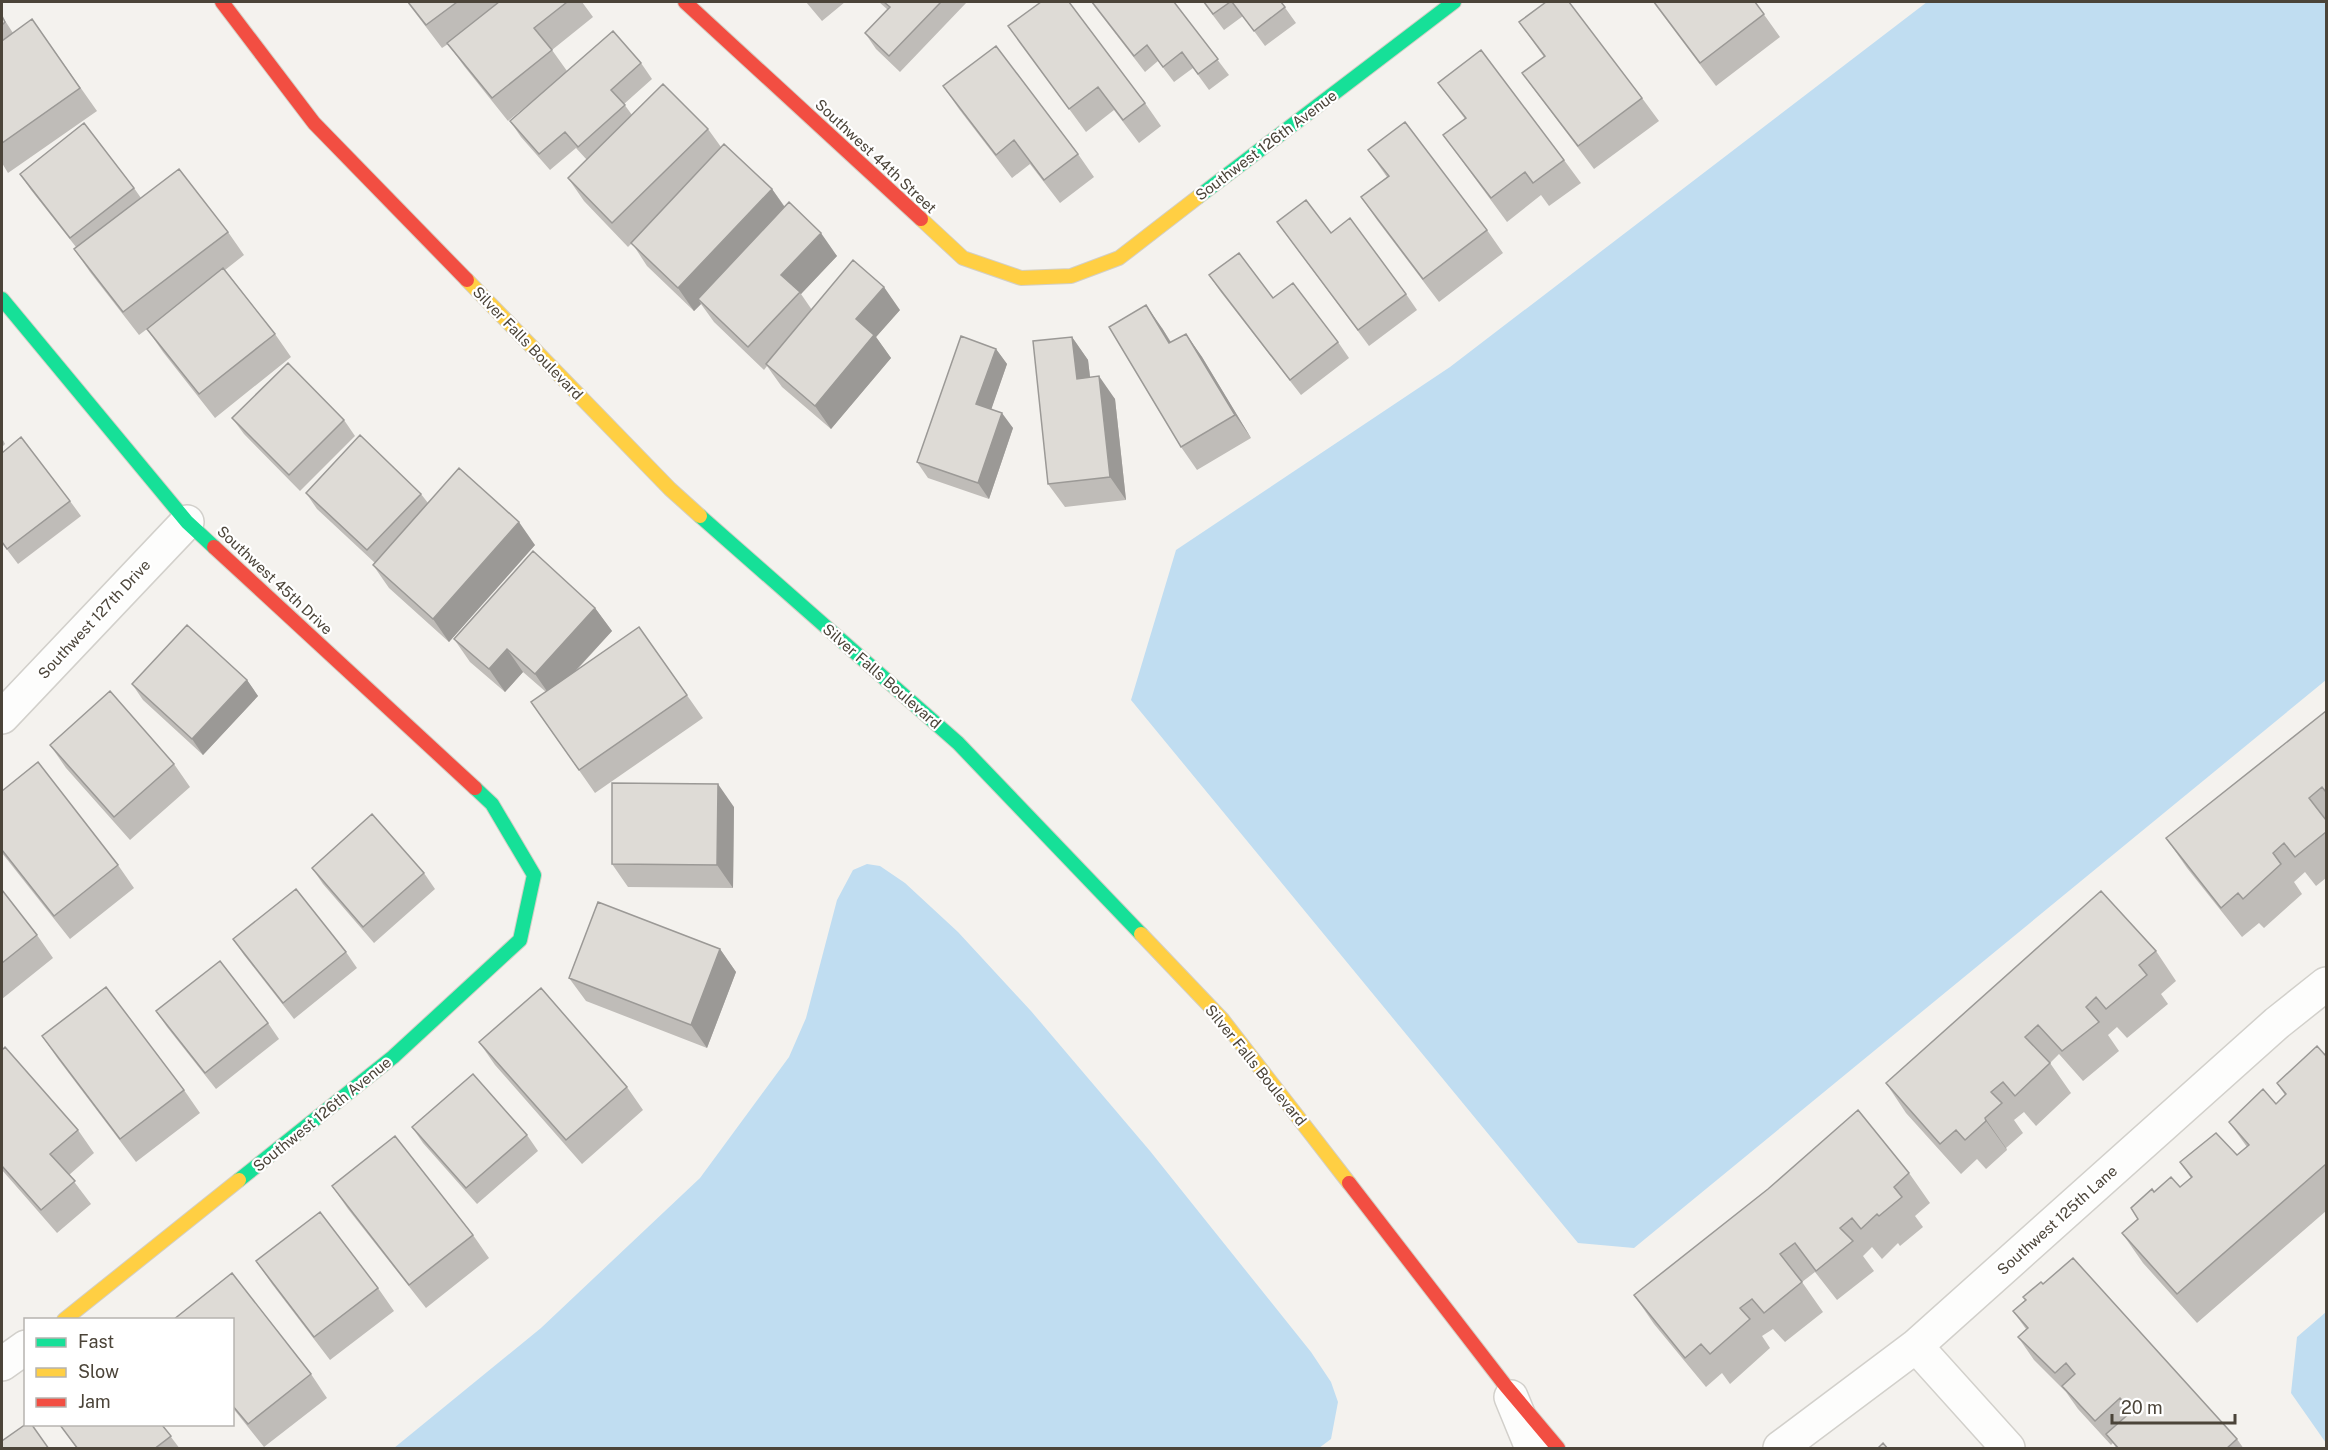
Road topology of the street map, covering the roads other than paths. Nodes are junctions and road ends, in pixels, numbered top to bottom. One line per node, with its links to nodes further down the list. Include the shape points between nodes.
1 (222, 2): 14 (street, Silver Falls Boulevard, via 314,123 670,489 958,743 1222,1019)
2 (686, 2): 4 (street, Southwest 44th Street, via 963,258 1021,278)
3 (1454, 2): 4 (street, Southwest 126th Avenue, via 1119,258)
4 (1071, 276)
5 (2, 299): 6 (street, Southwest 45th Drive)
6 (187, 522): 7 (street, Southwest 127th Drive); 8 (street, Southwest 45th Drive, via 492,804)
7 (2, 717)
8 (534, 875): 10 (street, Southwest 126th Avenue, via 520,940 393,1057)
9 (2326, 984): 11 (street, Southwest 125th Lane, via 2277,1023)
10 (67, 1318)
11 (1916, 1346): 17 (street, Southwest 125th Lane); 18 (street)
12 (24, 1348): 13 (street)
13 (2, 1364)
14 (1505, 1385): 15 (street, Silver Falls Boulevard); 16 (street, Silver Falls Boulevard)
15 (1532, 1449)
16 (1558, 1449)
17 (1780, 1449)
18 (2008, 1449)

